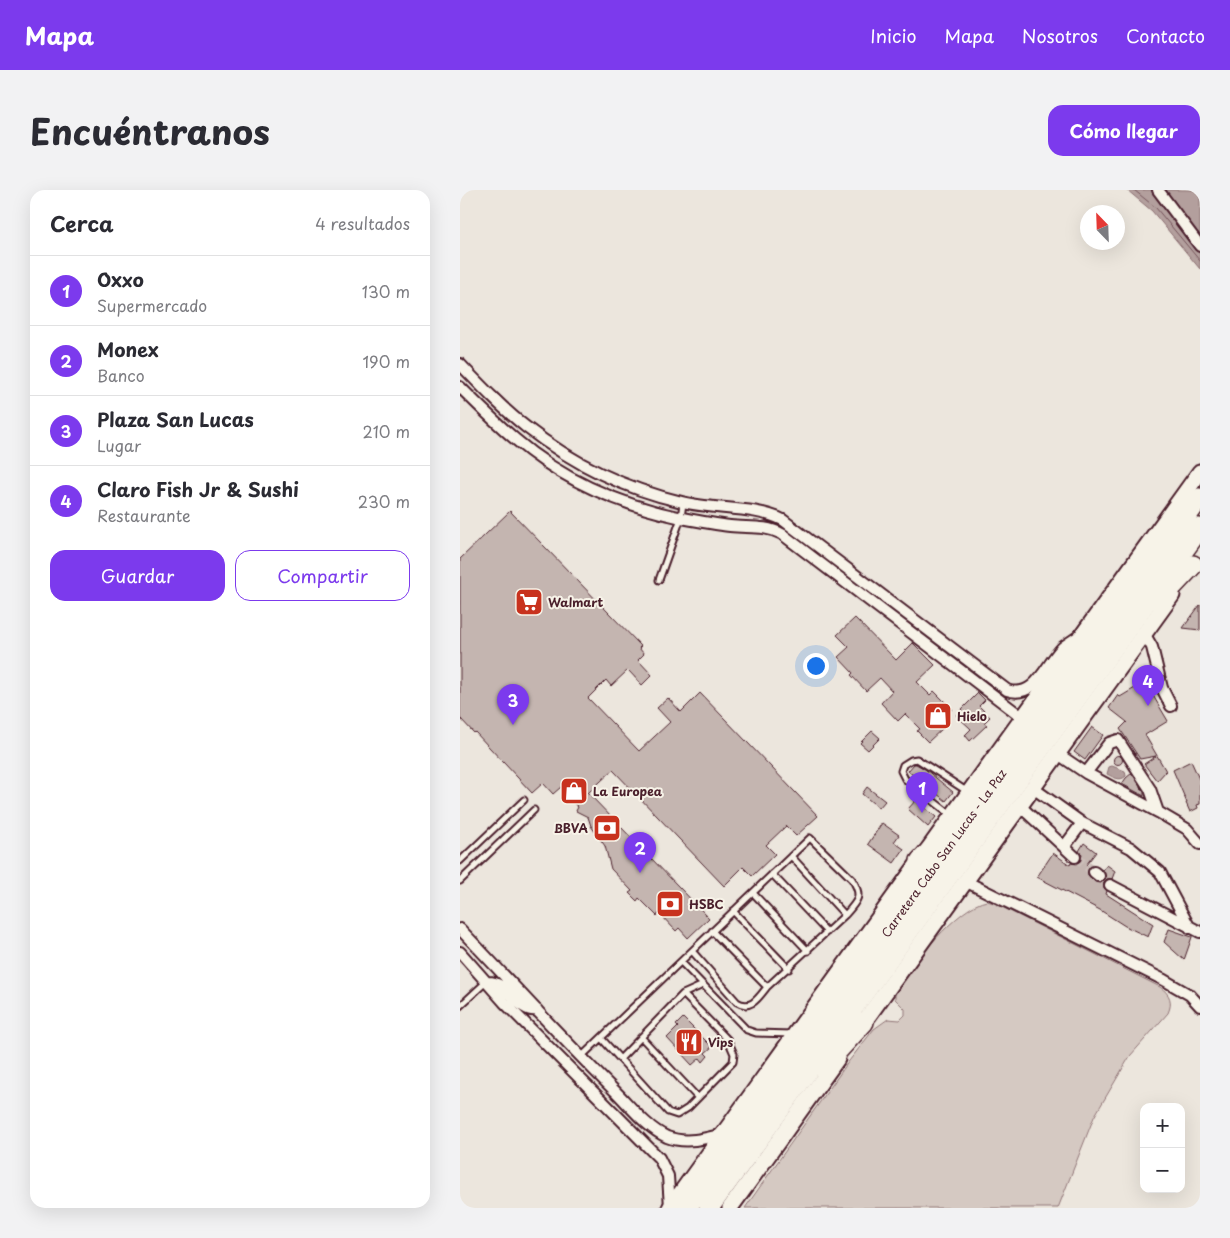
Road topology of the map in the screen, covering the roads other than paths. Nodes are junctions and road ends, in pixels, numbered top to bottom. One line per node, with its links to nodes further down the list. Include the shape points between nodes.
1 (1158, 190): 2 (street)
2 (1200, 246)
3 (460, 364): 7 (street, via 512,416 570,458 601,474)
4 (460, 387): 8 (street, via 516,440 561,473 594,490)
5 (1200, 472): 12 (main road)
6 (1200, 498): 18 (highway, Carretera Cabo San Lucas - La Paz)
7 (683, 503): 8 (lane); 12 (street, via 765,513 783,520 1010,691 1019,693 1033,687 1063,648)
8 (681, 518): 11 (lane); 16 (street, via 765,528 782,534 1018,714)
9 (1200, 528): 14 (highway, Carretera Cabo San Lucas - La Paz)
10 (1197, 561): 13 (main road); 14 (highway)
11 (660, 580)
12 (1085, 632): 16 (main road)
13 (1144, 633): 15 (street); 17 (main road)
14 (1113, 649): 65 (highway, Carretera Cabo San Lucas - La Paz)
15 (1171, 706)
16 (1019, 724): 21 (main road)
17 (1058, 754): 19 (street); 20 (main road)
18 (1008, 764): 33 (highway); 67 (highway, Carretera Cabo San Lucas - La Paz)
19 (1086, 773): 25 (street); 25 (street, via 1109,743 1118,740 1150,789)
20 (1033, 788): 23 (main road); 27 (street)
21 (969, 792): 26 (main road); 26 (lane, via 917,759 903,764 901,772 905,778)
22 (524, 800): 32 (lane)
23 (1020, 806): 29 (street); 36 (main road)
24 (534, 810): 35 (lane)
25 (1158, 812): 28 (street, via 1187,829)
26 (952, 816): 33 (main road)
27 (1082, 823): 29 (street); 42 (street, via 1130,848 1160,872)
28 (1200, 844)
29 (1064, 847): 31 (street)
30 (791, 856): 34 (lane); 40 (lane); 40 (lane, via 810,838 852,879 859,895)
31 (1075, 857)
32 (460, 861)
33 (920, 861): 58 (main road)
34 (772, 874): 38 (lane); 44 (lane)
35 (460, 881)
36 (965, 881): 54 (street, via 1164,980); 57 (main road)
37 (1110, 885): 42 (street)
38 (753, 893): 39 (lane); 46 (lane)
39 (733, 911): 43 (lane); 49 (lane)
40 (845, 915): 44 (lane)
41 (460, 929): 56 (street)
42 (1195, 930)
43 (712, 931): 45 (lane); 52 (lane)
44 (827, 932): 46 (lane)
45 (692, 951): 48 (lane); 52 (lane, via 743,1005 757,1000)
46 (808, 951): 49 (lane)
47 (460, 952): 50 (street)
48 (681, 962): 51 (lane); 60 (lane)
49 (789, 969): 52 (lane)
50 (486, 982): 55 (lane); 56 (street, via 500,984 524,1007); 66 (street, via 660,1158 668,1176)
51 (703, 985): 53 (lane); 58 (lane, via 747,1030)
52 (767, 987)
53 (683, 994): 59 (lane); 63 (lane, via 728,1040 734,1054 733,1062)
54 (1198, 1001)
55 (460, 1006)
56 (537, 1010): 61 (street)
57 (864, 1022): 65 (highway); 69 (main road)
58 (795, 1034): 64 (main road)
59 (641, 1037): 62 (lane); 63 (lane)
60 (600, 1038): 61 (lane); 62 (lane)
61 (581, 1056): 64 (street, via 649,1125 666,1136 694,1140)
62 (620, 1059): 63 (lane, via 668,1112 677,1115)
63 (698, 1098)
64 (723, 1134): 66 (main road)
65 (760, 1137): 68 (highway, Carretera Cabo San Lucas - La Paz)
66 (670, 1208)
67 (687, 1208)
68 (709, 1208)
69 (730, 1208)

